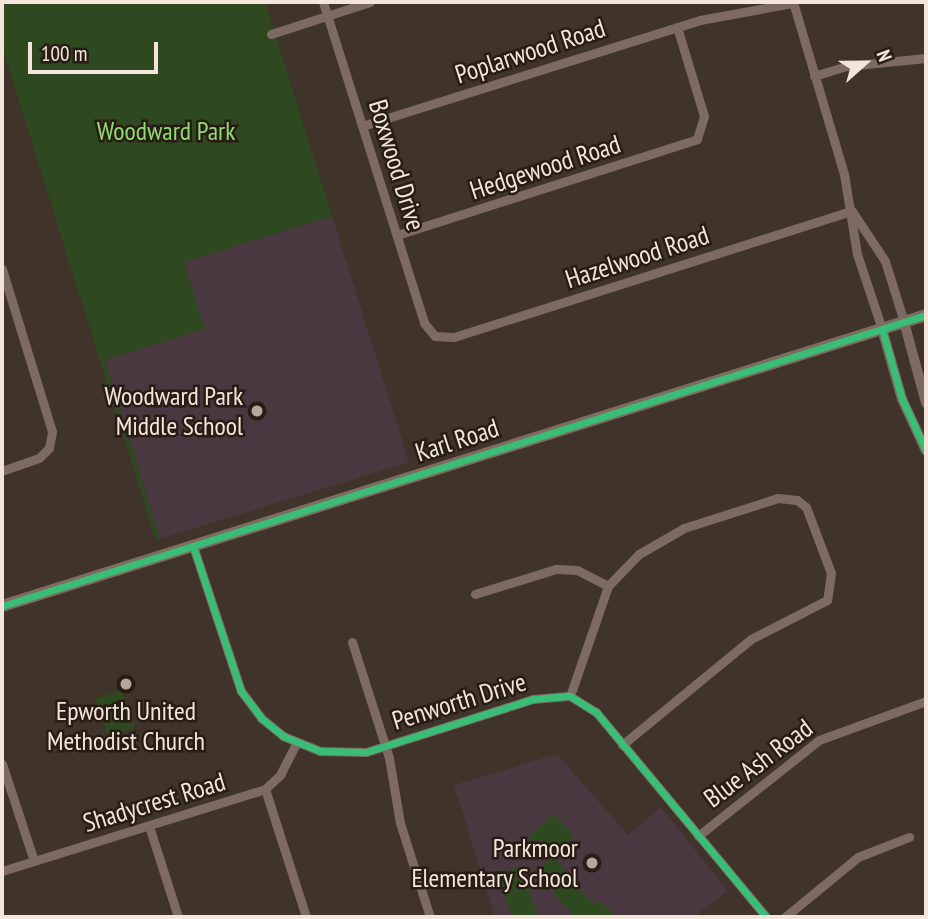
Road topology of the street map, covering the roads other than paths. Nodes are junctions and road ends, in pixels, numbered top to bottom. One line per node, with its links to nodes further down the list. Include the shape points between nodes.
1 (323, 2): 4 (street, Boxwood Drive)
2 (370, 2): 4 (street)
3 (793, 3): 5 (street, Poplarwood Road); 8 (street)
4 (328, 15): 6 (street); 9 (street, Boxwood Drive)
5 (677, 27): 9 (street, Poplarwood Road); 11 (street, Hedgewood Road, via 704,116 702,131 688,143)
6 (271, 34)
7 (926, 58): 8 (street, via 847,66)
8 (814, 76): 10 (street)
9 (362, 126): 11 (street, Boxwood Drive)
10 (852, 211): 14 (street, via 884,261); 15 (street, via 853,241); 16 (street, Hazelwood Road, via 454,337)
11 (397, 235): 16 (street, Boxwood Drive, via 424,323)
12 (2, 269): 19 (street, via 52,432 49,447 39,458)
13 (926, 315): 14 (main road, Karl Road)
14 (904, 322): 15 (main road, Karl Road); 17 (street)
15 (882, 329): 18 (street, via 902,399); 20 (main road, Karl Road)
16 (435, 336)
17 (926, 403)
18 (926, 451)
19 (2, 471)
20 (192, 546): 23 (main road, Karl Road); 27 (street, Penworth Drive, via 241,691 261,718)
21 (608, 586): 22 (street, via 587,574 556,569); 25 (street); 29 (street, via 639,555 684,528 778,498 797,500 813,518 831,573 827,600 751,639)
22 (475, 594)
23 (2, 606)
24 (352, 642): 28 (street)
25 (570, 696): 28 (street, Penworth Drive, via 533,699); 29 (street, via 596,712)
26 (926, 701): 33 (street, Blue Ash Road, via 819,740)
27 (296, 743): 28 (street, Penworth Drive, via 343,754); 31 (street, Shadycrest Road, via 280,775)
28 (386, 746): 39 (street, via 400,823)
29 (622, 746): 33 (street)
30 (2, 764): 35 (street)
31 (265, 789): 32 (street, Shadycrest Road); 38 (street)
32 (149, 826): 35 (street, Shadycrest Road); 37 (street)
33 (698, 836): 40 (street)
34 (909, 837): 41 (street, via 858,857)
35 (33, 861): 36 (street, Shadycrest Road)
36 (2, 871)
37 (178, 917)
38 (306, 917)
39 (430, 917)
40 (766, 917)
41 (785, 917)

